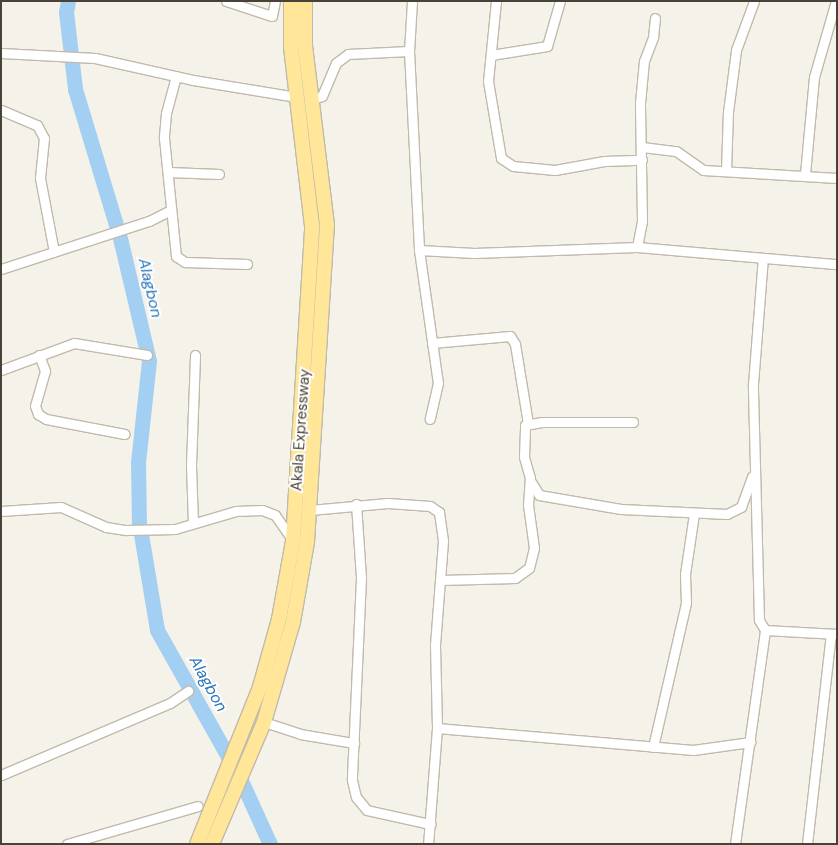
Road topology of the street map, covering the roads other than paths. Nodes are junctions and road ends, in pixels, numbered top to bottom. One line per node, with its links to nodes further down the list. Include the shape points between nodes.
1 (226, 1): 10 (street)
2 (275, 1): 10 (street)
3 (291, 1): 12 (main road, Akala Expressway)
4 (305, 1): 18 (main road, Akala Expressway, via 305,46)
5 (412, 1): 13 (street)
6 (496, 1): 15 (street)
7 (560, 1): 15 (street, via 547,46)
8 (754, 1): 22 (street, via 736,50 728,112)
9 (836, 1): 25 (street, via 814,77)
10 (272, 16): 12 (street)
11 (655, 18): 20 (street, via 653,37 644,61 640,103)
12 (291, 20): 17 (main road, Akala Expressway)
13 (409, 50): 18 (street, via 348,54 336,63 322,96); 29 (street)
14 (1, 52): 16 (street, via 77,56)
15 (491, 55): 21 (street, via 488,81 495,136 498,151 506,163 555,170 604,161)
16 (176, 76): 17 (street); 23 (street, via 164,130)
17 (297, 97): 51 (main road, Akala Expressway, via 312,226)
18 (312, 99): 47 (main road, Akala Expressway, via 327,225)
19 (1, 110): 30 (street, via 37,125 44,138 40,178)
20 (642, 147): 21 (street); 22 (street, via 676,151 695,167)
21 (642, 160): 28 (street, via 642,221)
22 (726, 171): 25 (street)
23 (169, 172): 24 (street); 27 (street)
24 (219, 174)
25 (805, 174): 26 (street)
26 (837, 178)
27 (171, 210): 30 (street, via 149,221); 32 (street, via 178,259)
28 (637, 247): 29 (street, via 474,253); 31 (street)
29 (419, 250): 35 (street)
30 (54, 252): 34 (street)
31 (763, 258): 33 (street); 44 (street, via 753,384)
32 (247, 264)
33 (837, 264)
34 (1, 269)
35 (432, 343): 40 (street, via 438,383); 42 (street, via 510,336 515,344)
36 (147, 355): 38 (street, via 74,343)
37 (195, 355): 50 (street, via 191,465)
38 (39, 356): 39 (street); 43 (street, via 44,370 35,406 38,414 46,419)
39 (1, 370)
40 (430, 419)
41 (633, 422): 42 (street)
42 (528, 423): 45 (street, via 523,430 524,458)
43 (125, 434)
44 (754, 472): 49 (street, via 738,510 727,514); 53 (street, via 759,544 759,620)
45 (530, 478): 49 (street, via 539,495 642,512); 52 (street, via 528,505 534,548 530,568 515,578)
46 (356, 504): 47 (street); 52 (street, via 388,503 437,509 443,541); 59 (street, via 361,578)
47 (310, 510): 51 (main road, Akala Expressway)
48 (1, 511): 50 (street, via 61,507 106,527 126,530 175,529)
49 (694, 514): 60 (street, via 685,574 686,603)
50 (193, 523): 51 (street, via 236,511 262,510 275,515)
51 (300, 541): 56 (main road, Akala Expressway, via 292,622); 61 (main road, Akala Expressway)
52 (441, 580): 57 (street, via 435,645)
53 (765, 630): 54 (street); 58 (street)
54 (834, 634): 71 (street)
55 (188, 692): 62 (street, via 170,703)
56 (264, 722): 59 (street, via 300,734); 61 (main road, Akala Expressway)
57 (437, 728): 60 (street); 65 (street)
58 (750, 742): 60 (street, via 693,750); 70 (street)
59 (354, 743): 65 (street, via 352,780 361,805 382,816)
60 (653, 747)
61 (242, 755): 63 (main road, Akala Expressway)
62 (1, 775)
63 (229, 784): 67 (main road, Akala Expressway); 68 (main road, Akala Expressway)
64 (198, 806): 66 (street)
65 (430, 824): 69 (street)
66 (67, 844)
67 (197, 844)
68 (212, 844)
69 (428, 844)
70 (735, 844)
71 (807, 844)

